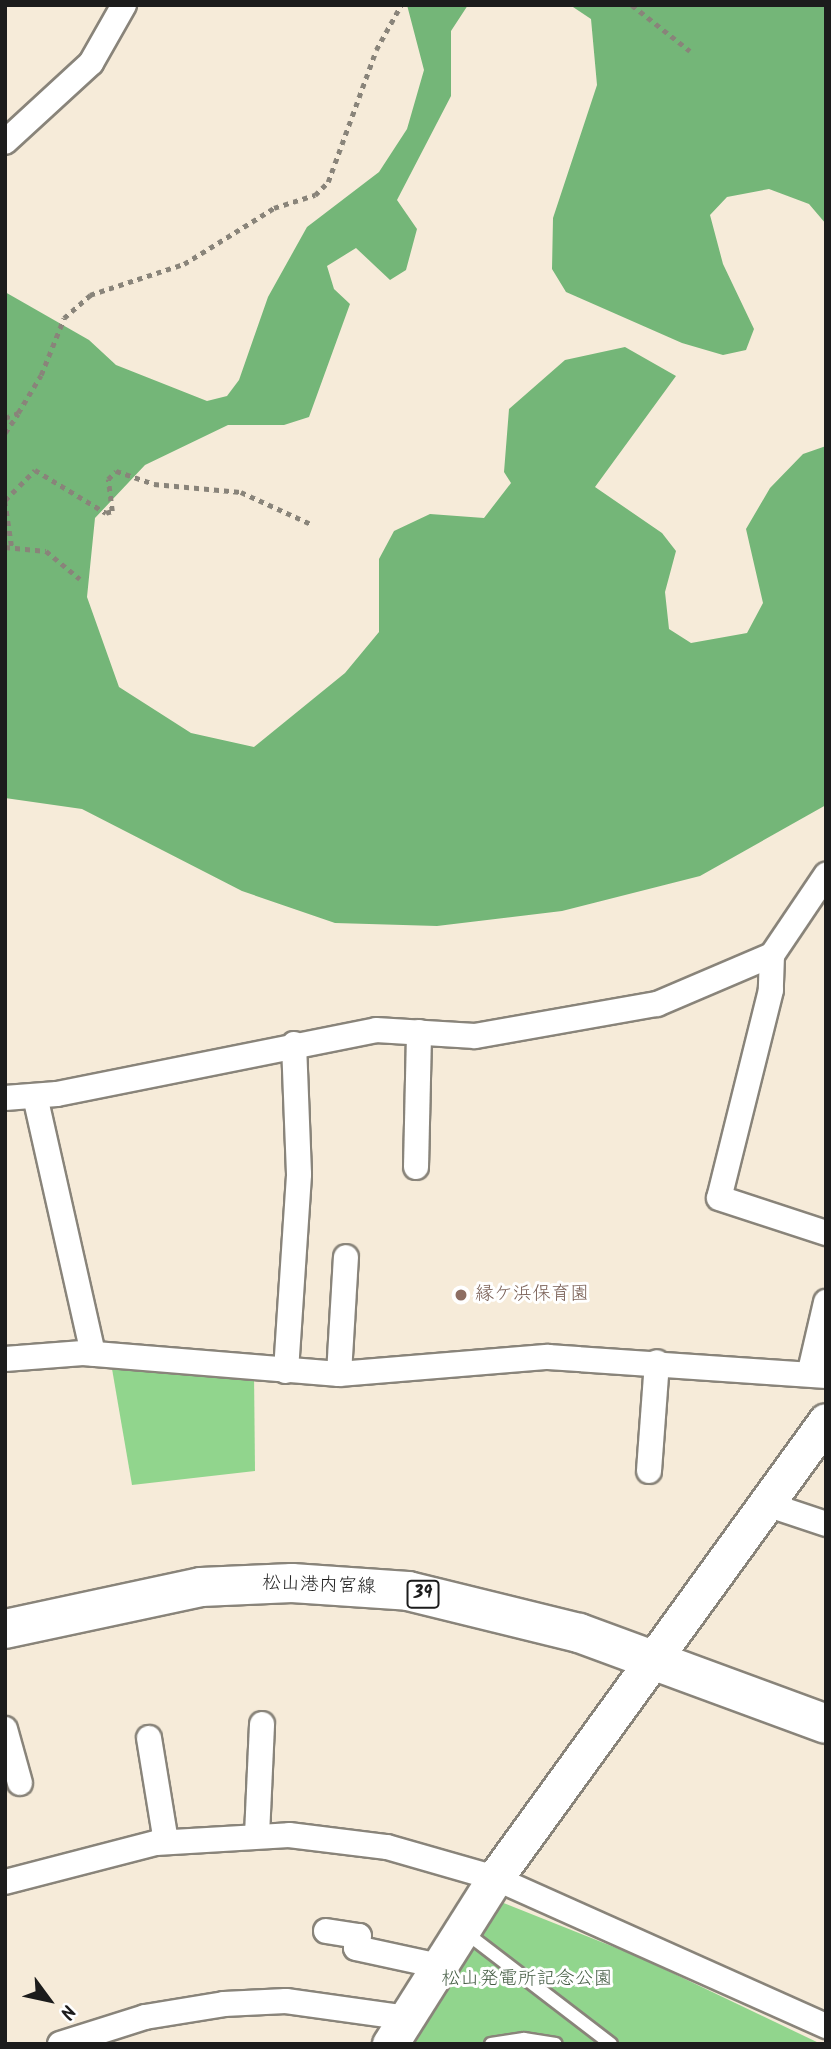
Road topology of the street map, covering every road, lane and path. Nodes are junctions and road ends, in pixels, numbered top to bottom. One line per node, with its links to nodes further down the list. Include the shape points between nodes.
1 (124, 5): 5 (street, via 92,62)
2 (401, 5): 6 (path, via 376,50 328,182 315,195 274,208 184,264 90,295 64,317)
3 (632, 5): 4 (path)
4 (690, 51)
5 (5, 142)
6 (18, 413): 7 (path); 8 (path)
7 (5, 418)
8 (5, 433)
9 (5, 500): 10 (path, via 35,470 106,513 112,511 108,479 116,471 154,484 241,492); 12 (path)
10 (311, 524)
11 (5, 547): 12 (path)
12 (12, 548): 13 (path, via 46,551)
13 (80, 579)
14 (826, 875): 15 (street)
15 (818, 898): 16 (street)
16 (772, 955): 17 (street, via 657,1004 601,1018 535,1021 475,1036); 22 (street, via 771,989 719,1198)
17 (419, 1032): 18 (street, via 376,1030); 21 (street)
18 (293, 1044): 19 (street); 28 (street, via 299,1174)
19 (35, 1096): 20 (street); 25 (street)
20 (5, 1098)
21 (416, 1167)
22 (826, 1233)
23 (346, 1257): 29 (street)
24 (826, 1302): 30 (street)
25 (93, 1354): 26 (street); 28 (street)
26 (5, 1359)
27 (657, 1362): 29 (street, via 548,1357); 30 (street); 32 (street)
28 (286, 1371): 29 (street)
29 (339, 1374)
30 (818, 1374)
31 (826, 1421): 33 (street)
32 (649, 1471)
33 (766, 1504): 34 (street); 36 (street)
34 (826, 1524)
35 (7, 1624): 36 (main road, 松山港内宮線 / 39, via 179,1590 347,1584 465,1602)
36 (654, 1660): 38 (main road, 松山港内宮線 / 39); 44 (street)
37 (262, 1724): 42 (street)
38 (826, 1724)
39 (5, 1729): 41 (street)
40 (149, 1738): 43 (street)
41 (20, 1783)
42 (257, 1835): 43 (street); 44 (street, via 387,1847)
43 (166, 1842): 45 (street)
44 (495, 1878): 46 (street); 49 (street)
45 (5, 1882)
46 (462, 1929): 48 (street); 54 (lane)
47 (326, 1931): 48 (street, via 359,1936 356,1948)
48 (439, 1966): 50 (street)
49 (826, 2026)
50 (399, 2031): 51 (street, via 286,2001 224,2004 145,2017)
51 (60, 2044)
52 (491, 2044): 53 (lane, via 524,2039)
53 (556, 2044)
54 (611, 2044)

